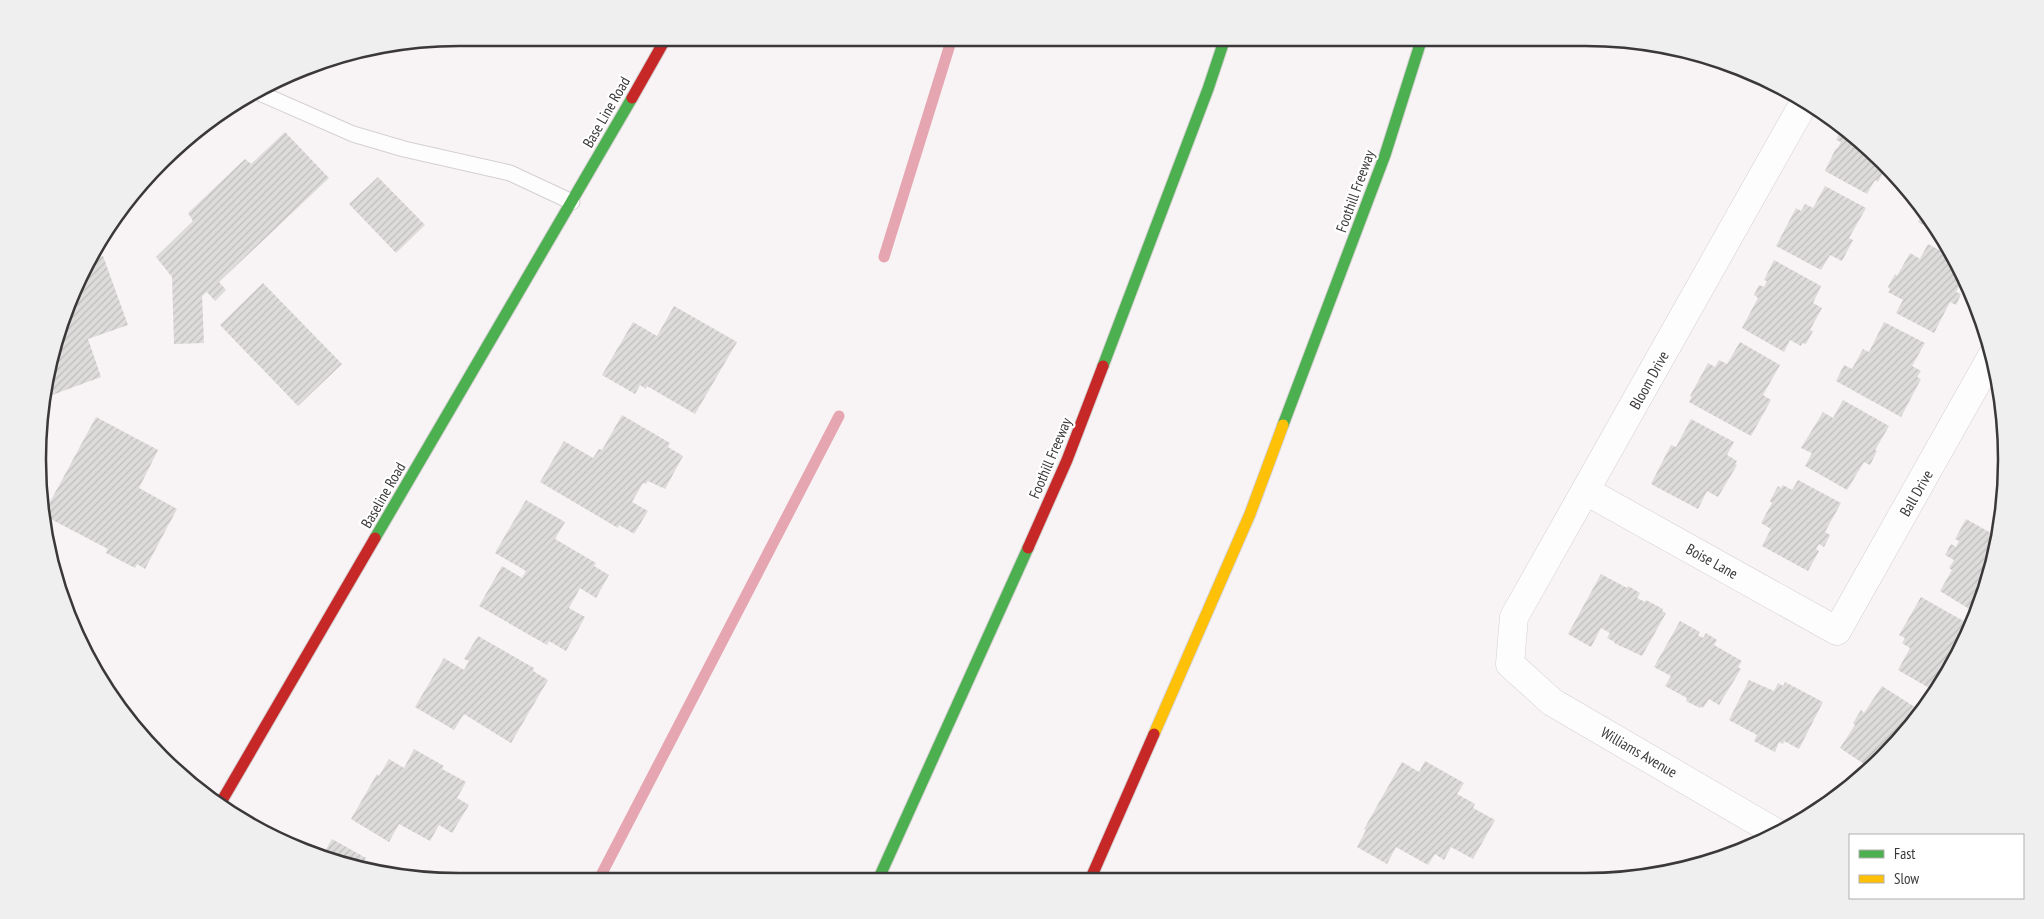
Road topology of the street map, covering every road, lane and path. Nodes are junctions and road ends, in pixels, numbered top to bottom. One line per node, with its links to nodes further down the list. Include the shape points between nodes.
1 (661, 46): 6 (main road, Base Line Road)
2 (1222, 46): 13 (main road, Foothill Freeway, via 1067,460)
3 (1419, 46): 14 (main road, Foothill Freeway, via 1385,155 1250,514)
4 (265, 96): 6 (lane, via 353,134 510,173)
5 (1801, 108): 8 (street, Bloom Drive)
6 (572, 202): 11 (main road, Baseline Road)
7 (1987, 365): 9 (street, Ball Drive)
8 (1586, 491): 9 (street, Boise Lane); 10 (street, Bloom Drive, via 1514,617)
9 (1837, 631)
10 (1510, 664): 12 (street, Williams Avenue, via 1552,702)
11 (223, 798)
12 (1769, 829)
13 (881, 873)
14 (1093, 873)

